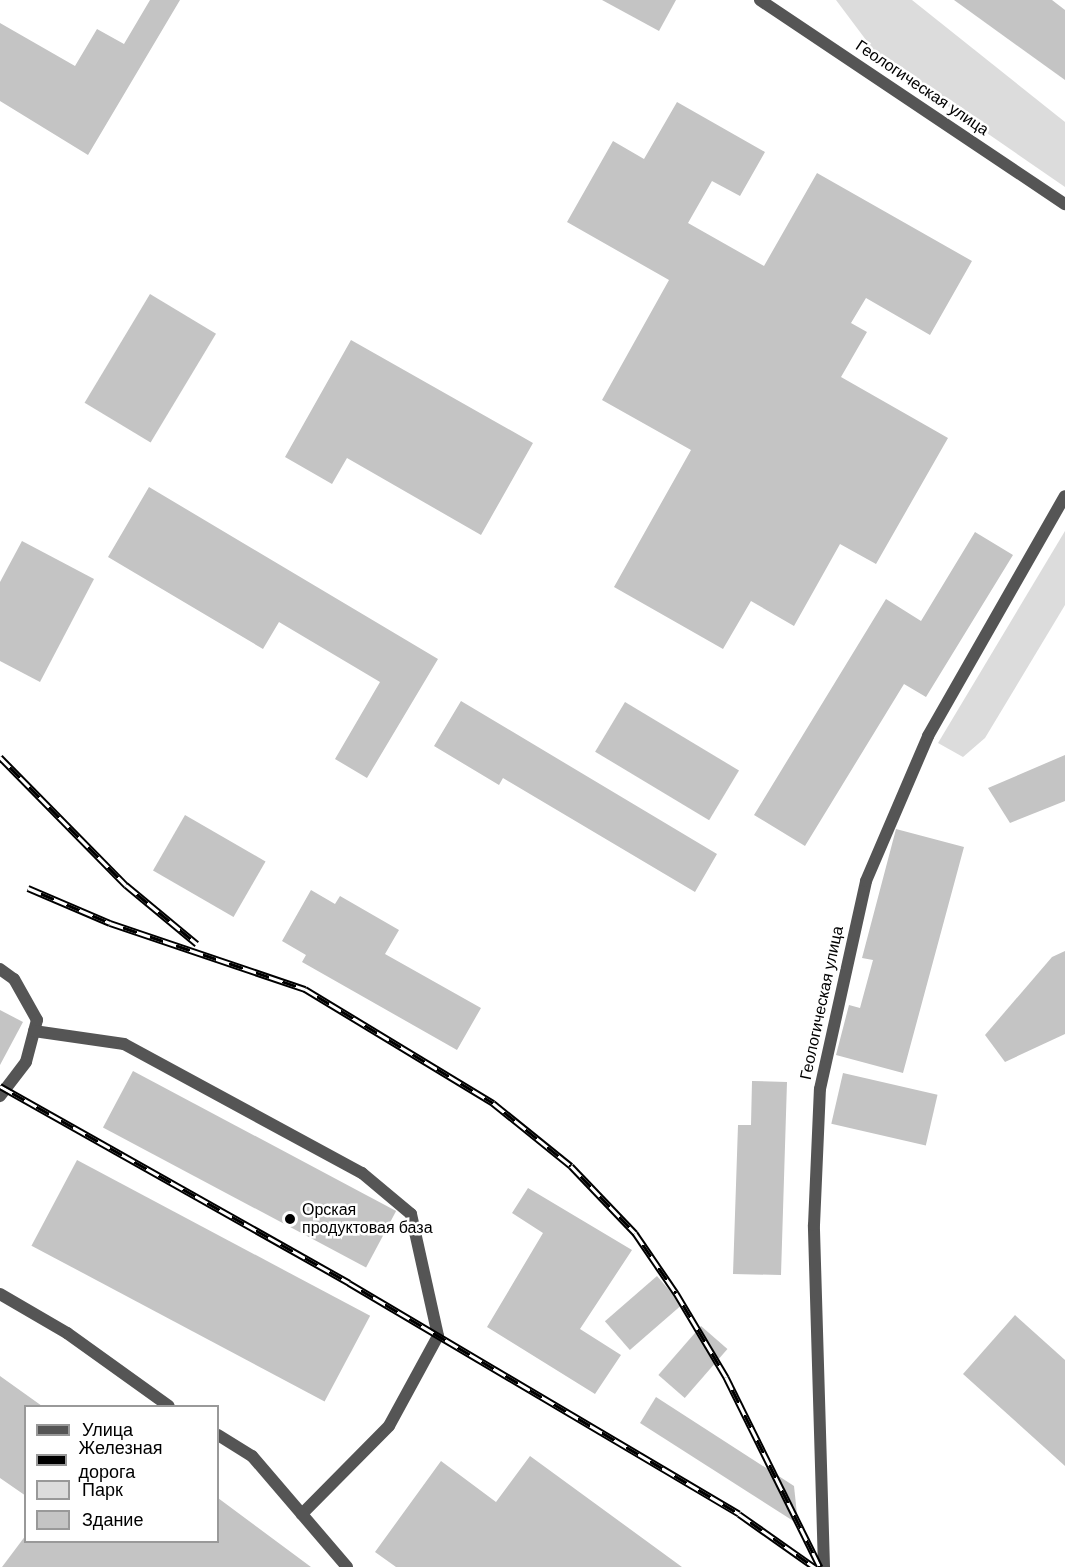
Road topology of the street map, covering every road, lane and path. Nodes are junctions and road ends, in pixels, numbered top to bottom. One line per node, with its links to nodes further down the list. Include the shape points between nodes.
1 (760, 0): 2 (street, Геологическая улица)
2 (1065, 204)
3 (1065, 496): 12 (street, Геологическая улица, via 928,736 866,881 820,1089 814,1224)
4 (0, 969): 5 (street, via 14,980 37,1020)
5 (34, 1031): 6 (street, via 26,1062); 10 (street, via 124,1044 362,1173 411,1214 438,1336 389,1426)
6 (0, 1096)
7 (0, 1294): 8 (street, via 68,1333)
8 (166, 1405)
9 (219, 1437): 10 (street, via 252,1456)
10 (302, 1514): 11 (street)
11 (347, 1567)
12 (824, 1567)

